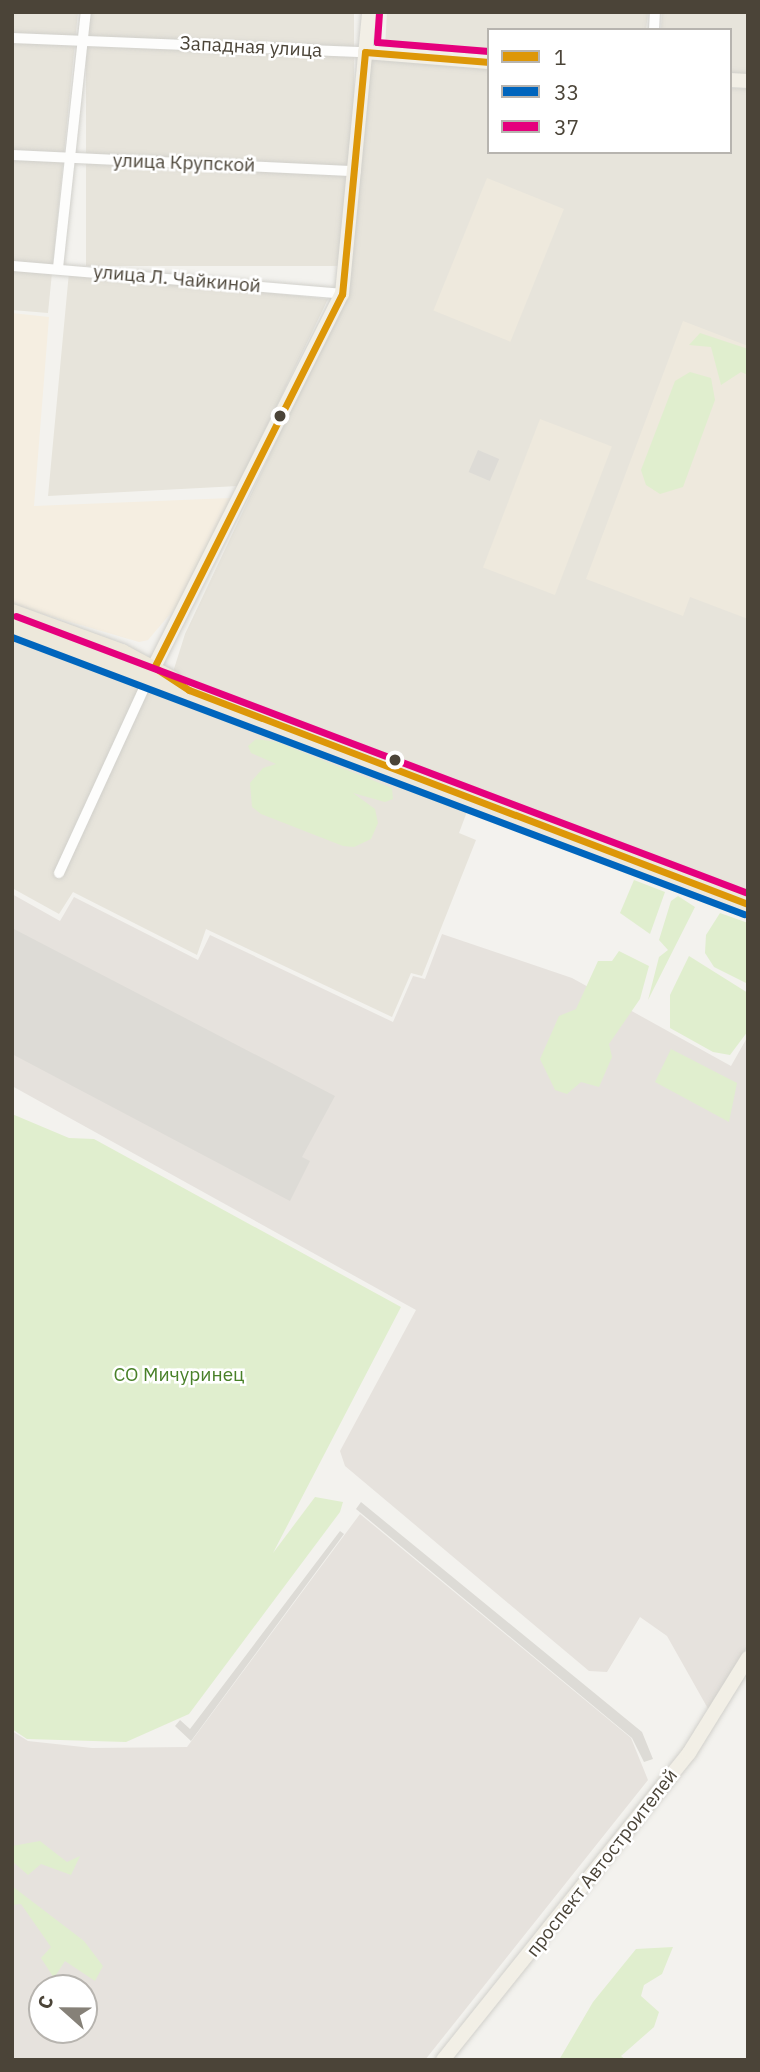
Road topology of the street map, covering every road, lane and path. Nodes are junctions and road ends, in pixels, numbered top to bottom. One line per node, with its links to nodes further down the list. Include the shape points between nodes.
1 (86, 12): 4 (street)
2 (369, 12): 5 (main road)
3 (12, 38): 4 (street, Западная улица)
4 (84, 40): 5 (street, Западная улица); 8 (street)
5 (365, 52): 6 (main road, Западная улица); 9 (main road)
6 (487, 62)
7 (12, 155): 8 (street, улица Крупской)
8 (71, 158): 9 (street, улица Крупской); 11 (street)
9 (356, 171): 12 (main road)
10 (12, 266): 11 (street, улица Л. Чайкиной)
11 (58, 268): 12 (street, улица Л. Чайкиной)
12 (342, 294): 15 (main road)
13 (12, 612): 15 (highway, via 122,652)
14 (12, 626): 15 (highway)
15 (151, 672): 16 (street); 17 (highway)
16 (59, 873)
17 (748, 904)
18 (748, 1658): 19 (main road, проспект Автостроителей, via 682,1763)
19 (443, 2060)

